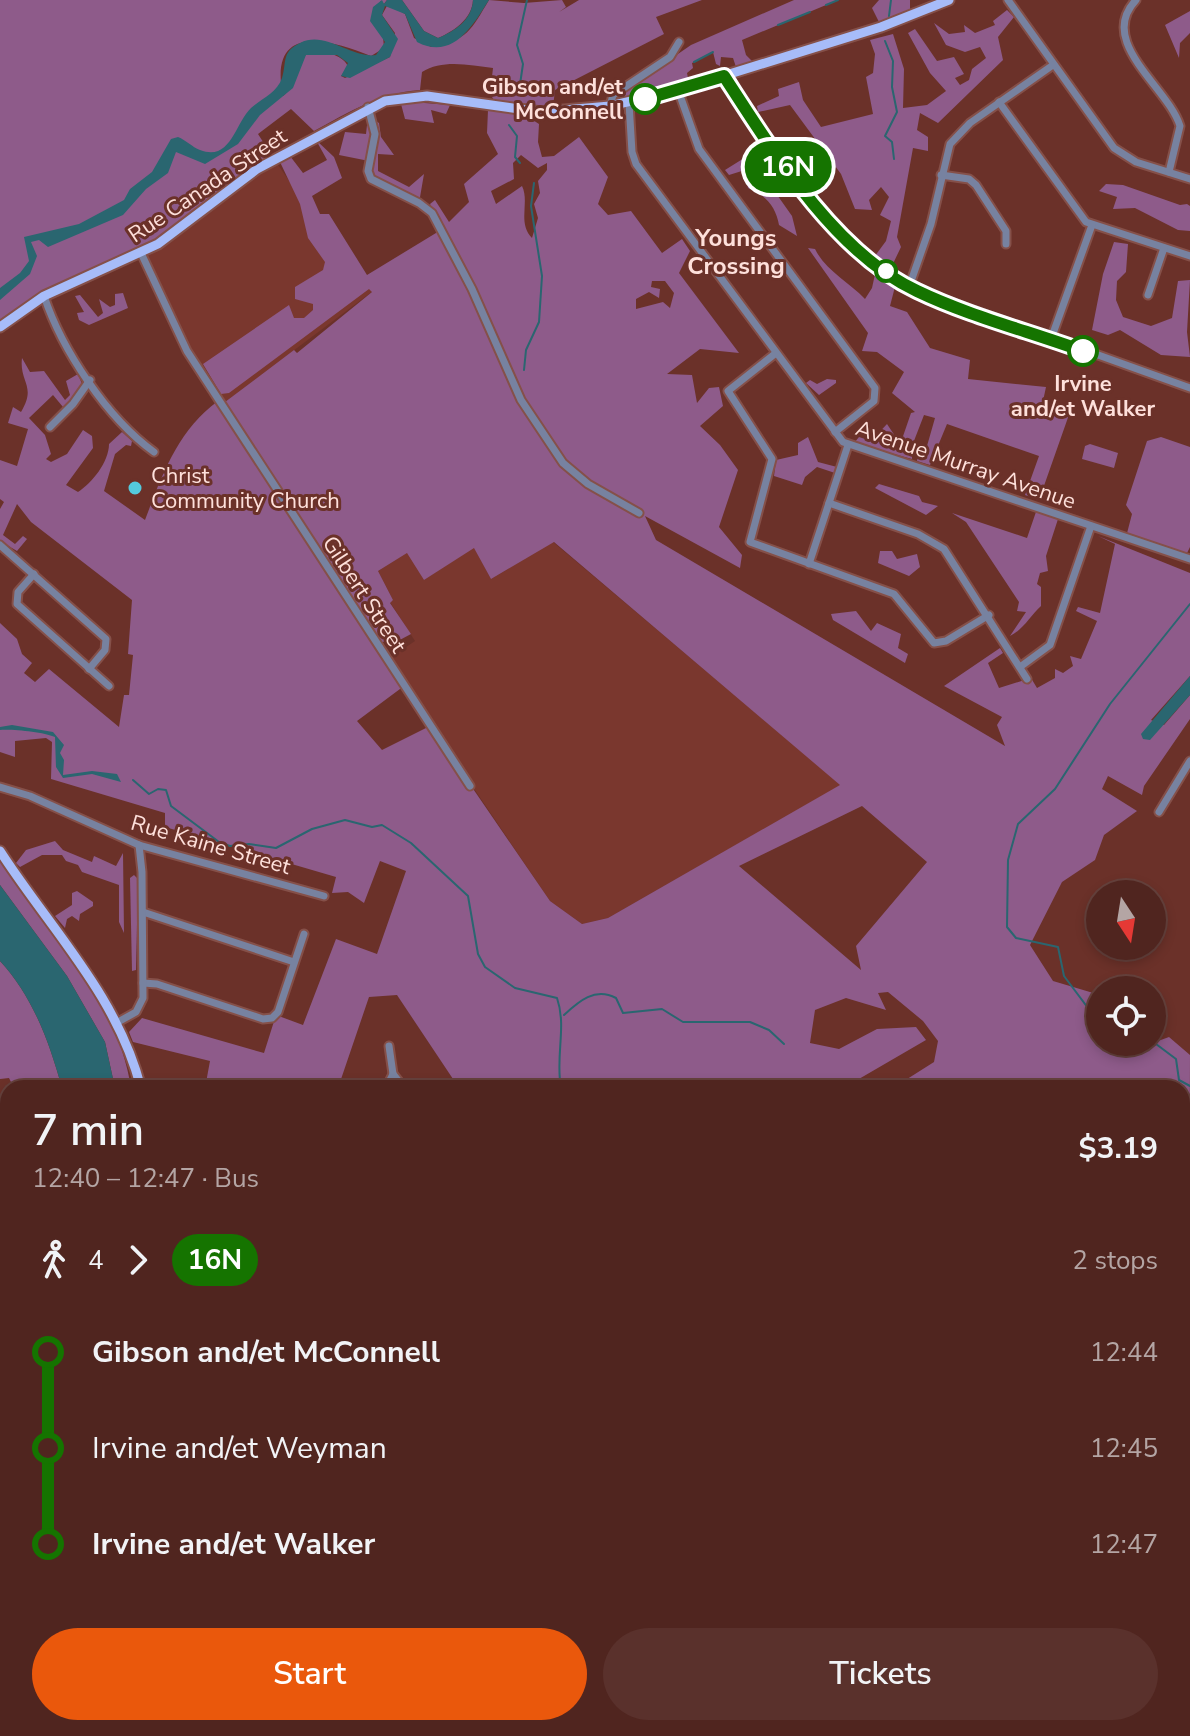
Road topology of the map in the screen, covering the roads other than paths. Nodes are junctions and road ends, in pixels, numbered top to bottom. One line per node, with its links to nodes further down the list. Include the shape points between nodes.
1 (949, 0): 6 (main road, Rue Canada Street)
2 (1008, 0): 5 (street)
3 (1136, 0): 12 (street, via 1125,17 1126,44 1181,126)
4 (679, 42): 10 (street, via 670,57 613,95)
5 (1053, 65): 8 (street); 12 (street, via 1114,148 1136,162)
6 (724, 76): 7 (main road, Rue Canada Street); 20 (street, via 833,230)
7 (678, 90): 9 (main road, Rue Canada Street); 29 (street, via 699,149 875,388 874,401)
8 (999, 102): 13 (street, via 956,136); 15 (street)
9 (629, 103): 10 (main road, Rue Canada Street); 25 (street, Avenue Murray Avenue, via 636,164)
10 (610, 106): 11 (main road, Rue Canada Street, via 541,112 418,96)
11 (368, 107): 18 (main road, Rue Canada Street, via 257,169); 33 (street, via 375,134 371,179 432,213 521,400 563,463)
12 (1169, 172): 14 (street)
13 (941, 175): 16 (street, via 976,185 1006,231); 20 (street)
14 (1190, 179)
15 (1092, 225): 17 (street); 24 (street)
16 (1006, 244)
17 (1164, 248): 19 (street); 21 (street)
18 (141, 253): 22 (main road, Rue Canada Street); 45 (street, Gilbert Street, via 187,351)
19 (1190, 256)
20 (909, 287): 24 (street)
21 (1148, 295)
22 (44, 296): 23 (main road, Rue Canada Street); 26 (street, via 57,333)
23 (0, 327)
24 (1051, 339): 27 (street)
25 (776, 353): 29 (street, Avenue Murray Avenue); 37 (street, via 728,391 772,459 749,540)
26 (90, 380): 28 (street); 31 (street, via 127,430)
27 (1190, 388)
28 (50, 427)
29 (835, 432): 30 (street, Avenue Murray Avenue)
30 (848, 445): 32 (street); 34 (street, Avenue Murray Avenue)
31 (154, 452)
32 (829, 503): 37 (street); 39 (street, via 934,542 956,562)
33 (639, 513)
34 (1091, 526): 36 (street, Avenue Murray Avenue); 40 (street, via 1050,645)
35 (0, 545): 38 (street)
36 (1190, 559)
37 (809, 564): 39 (street, via 894,594 934,643)
38 (34, 574): 41 (street, via 106,639 105,650); 41 (street, via 18,592 17,604)
39 (989, 615): 40 (street)
40 (1020, 667): 42 (street)
41 (89, 669): 43 (street)
42 (1027, 679)
43 (109, 686)
44 (1190, 761): 47 (street)
45 (470, 786)
46 (0, 787): 48 (street, Rue Kaine Street)
47 (1159, 812)
48 (139, 845): 50 (street, Rue Kaine Street); 51 (street)
49 (0, 851): 55 (main road)
50 (324, 896)
51 (143, 912): 53 (street); 54 (street)
52 (304, 934): 53 (street)
53 (294, 962): 54 (street, via 278,1012 267,1019)
54 (143, 983): 55 (street, via 140,1008)
55 (118, 1022): 58 (main road)
56 (389, 1046): 57 (street)
57 (393, 1074): 59 (street); 60 (street)
58 (138, 1080)
59 (390, 1080)
60 (398, 1080)

